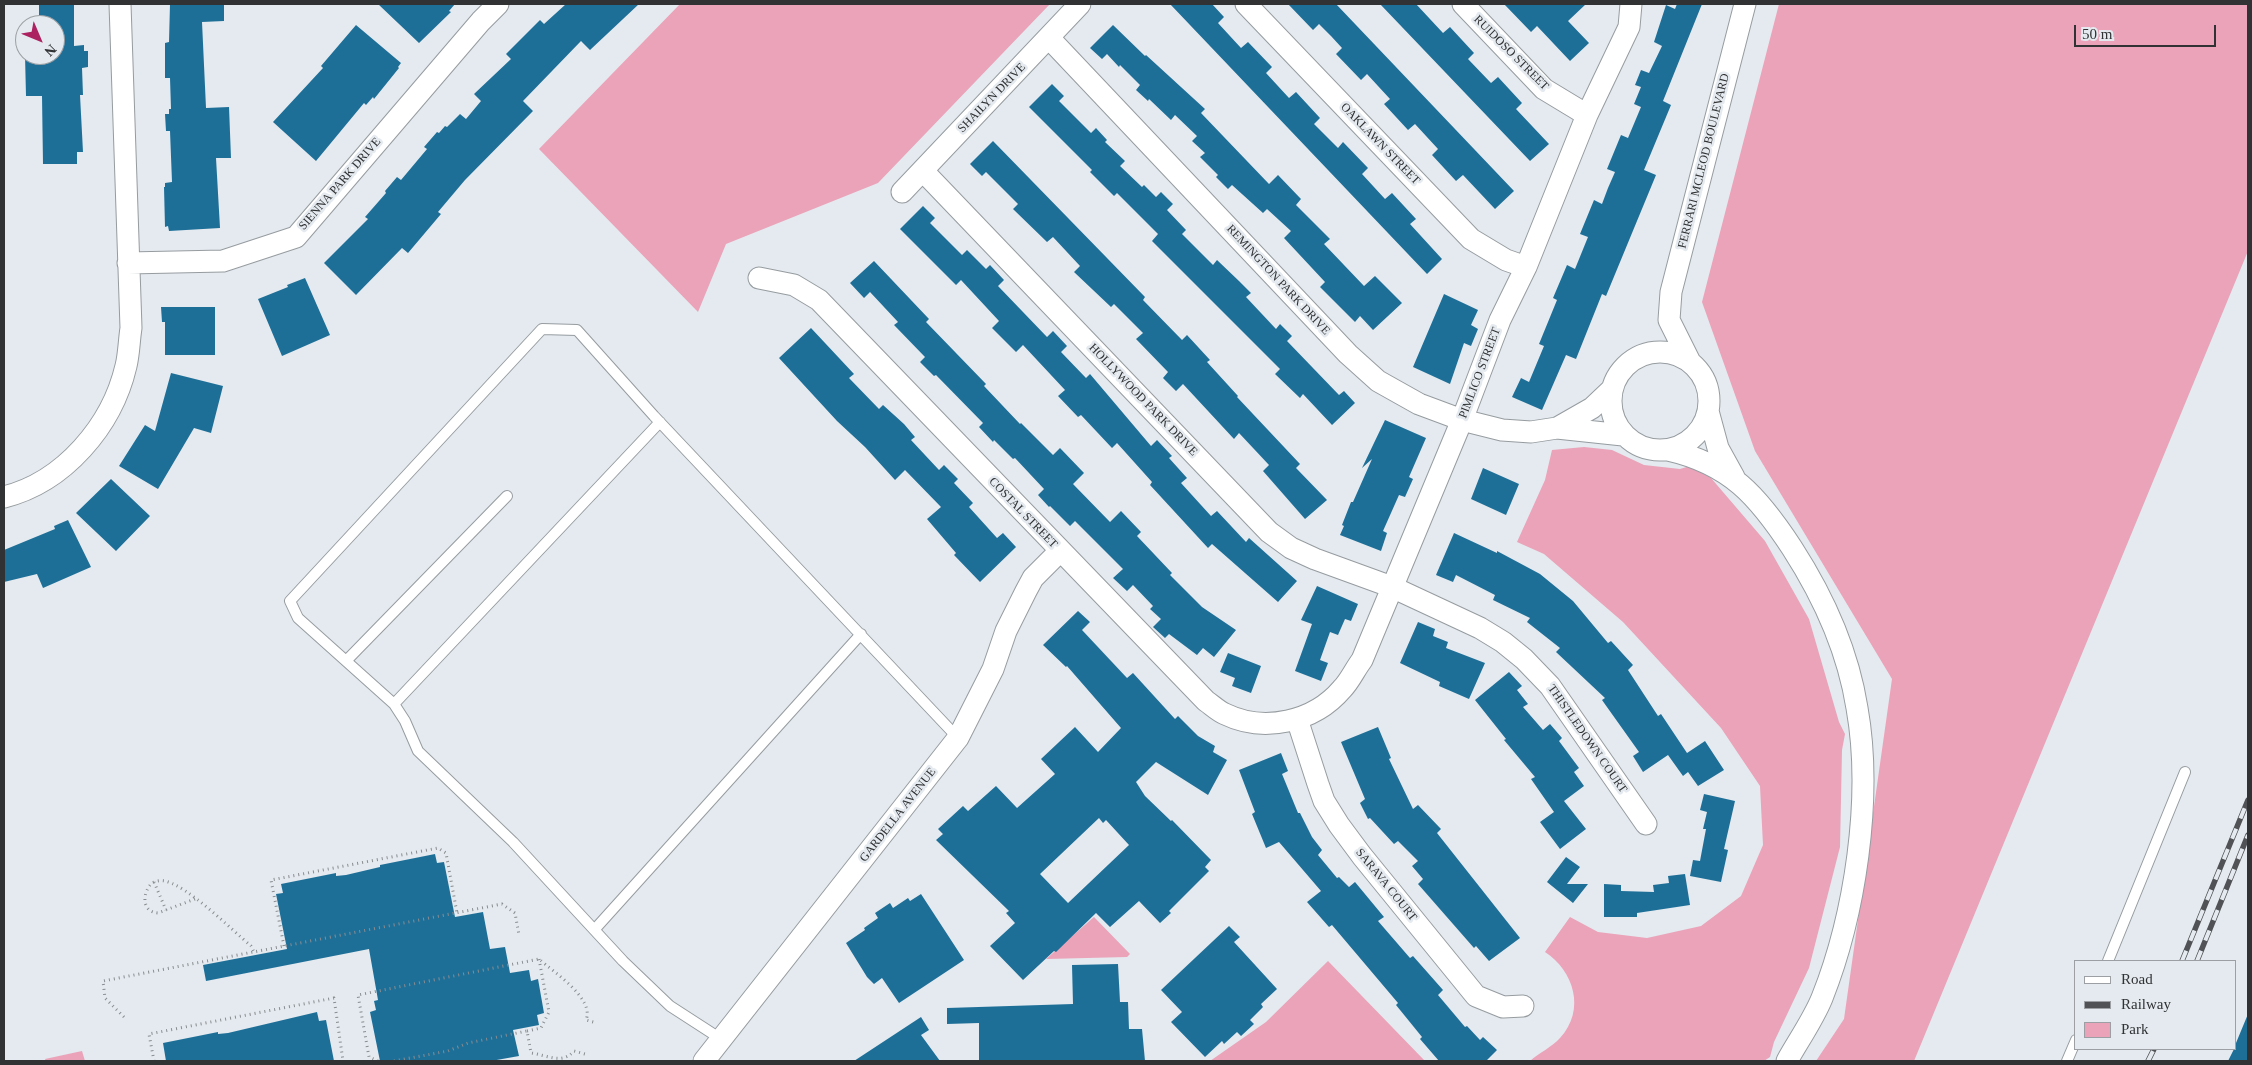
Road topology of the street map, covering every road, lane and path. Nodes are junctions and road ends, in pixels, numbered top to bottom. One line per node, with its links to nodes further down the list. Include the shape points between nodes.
1 (120, 4): 12 (street)
2 (498, 4): 12 (street, SIENNA PARK DRIVE, via 296,237 223,261)
3 (1080, 4): 8 (street, SHAILYN DRIVE)
4 (1246, 4): 13 (street, OAKLAWN STREET, via 1472,239 1506,260)
5 (1463, 4): 9 (street, RUIDOSO STREET, via 1544,89)
6 (1631, 4): 9 (street, PIMLICO STREET, via 1629,27)
7 (1745, 4): 15 (street, FERRARI MCLEOD BOULEVARD, via 1671,292)
8 (1049, 38): 10 (street, SHAILYN DRIVE); 20 (street, REMINGTON PARK DRIVE, via 1378,382 1419,404)
9 (1587, 115): 13 (street, PIMLICO STREET)
10 (923, 171): 11 (street, SHAILYN DRIVE); 29 (street, HOLLYWOOD PARK DRIVE, via 1269,532 1291,548 1315,559)
11 (902, 192)
12 (128, 263): 27 (street, via 130,328 126,366 110,408 74,458 44,479)
13 (1526, 267): 20 (street, PIMLICO STREET, via 1500,320)
14 (759, 278): 28 (street, COSTAL STREET, via 794,285 819,300)
15 (1669, 320): 16 (street); 17 (street)
16 (1643, 355): 17 (street, via 1675,354); 18 (street, via 1628,363)
17 (1690, 362): 19 (street, via 1708,389)
18 (1612, 390): 22 (street, REMINGTON PARK DRIVE, via 1592,408); 23 (street, via 1612,414)
19 (1708, 412): 24 (street, via 1696,435 1684,445); 25 (street, via 1718,448)
20 (1462, 420): 22 (street, REMINGTON PARK DRIVE, via 1502,430 1531,432); 29 (street, PIMLICO STREET)
21 (660, 422): 30 (lane); 31 (lane, via 577,330 542,329 290,601 298,618); 32 (lane)
22 (1557, 428): 23 (street, REMINGTON PARK DRIVE)
23 (1623, 435): 24 (street, via 1636,445)
24 (1668, 450): 25 (street, via 1708,462)
25 (1735, 479): 59 (street, via 1758,502 1787,541 1826,608 1845,657 1857,708 1862,757 1858,848 1844,931 1821,1000)
26 (507, 496): 31 (lane)
27 (4, 497)
28 (1060, 551): 33 (street, COSTAL STREET, via 1206,701 1224,714 1264,723); 34 (street, GARDELLA AVENUE, via 1033,578 1006,631 993,670)
29 (1392, 587): 33 (street, PIMLICO STREET, via 1362,660 1342,690 1319,709); 36 (street, THISTLEDOWN COURT, via 1480,628 1524,659 1550,686)
30 (861, 634): 34 (lane); 41 (lane)
31 (346, 661): 32 (lane)
32 (394, 704): 41 (lane, via 418,751 513,842)
33 (1298, 719): 47 (street, SARAVA COURT, via 1324,801 1362,856 1476,996 1503,1007)
34 (958, 738): 51 (street, GARDELLA AVENUE)
35 (2185, 772): 46 (lane)
36 (1646, 824)
37 (154, 882): 38 (path, via 164,880); 39 (path); 39 (path, via 146,889 143,899 153,913)
38 (195, 899): 39 (path); 44 (path)
39 (166, 910)
40 (458, 913): 42 (path, via 502,904 515,913); 43 (path); 43 (path, via 446,853 438,848 408,853 271,880)
41 (595, 929): 51 (lane, via 670,1006)
42 (518, 935)
43 (284, 946): 44 (path)
44 (254, 952): 48 (path, via 103,981 105,998)
45 (539, 959): 49 (path, via 582,997 588,1010 586,1020); 50 (path, via 549,1012 541,1028); 56 (path, via 358,995 370,1057)
46 (2108, 960)
47 (1523, 1006)
48 (124, 1017)
49 (597, 1023)
50 (527, 1031): 53 (path, via 531,1053 557,1059 574,1051); 57 (path)
51 (721, 1039): 58 (street, GARDELLA AVENUE)
52 (2074, 1045): 60 (lane)
53 (585, 1054)
54 (154, 1061): 55 (path, via 149,1034 334,998)
55 (343, 1061)
56 (378, 1061)
57 (394, 1061)
58 (704, 1061)
59 (1787, 1061)
60 (2067, 1061)

